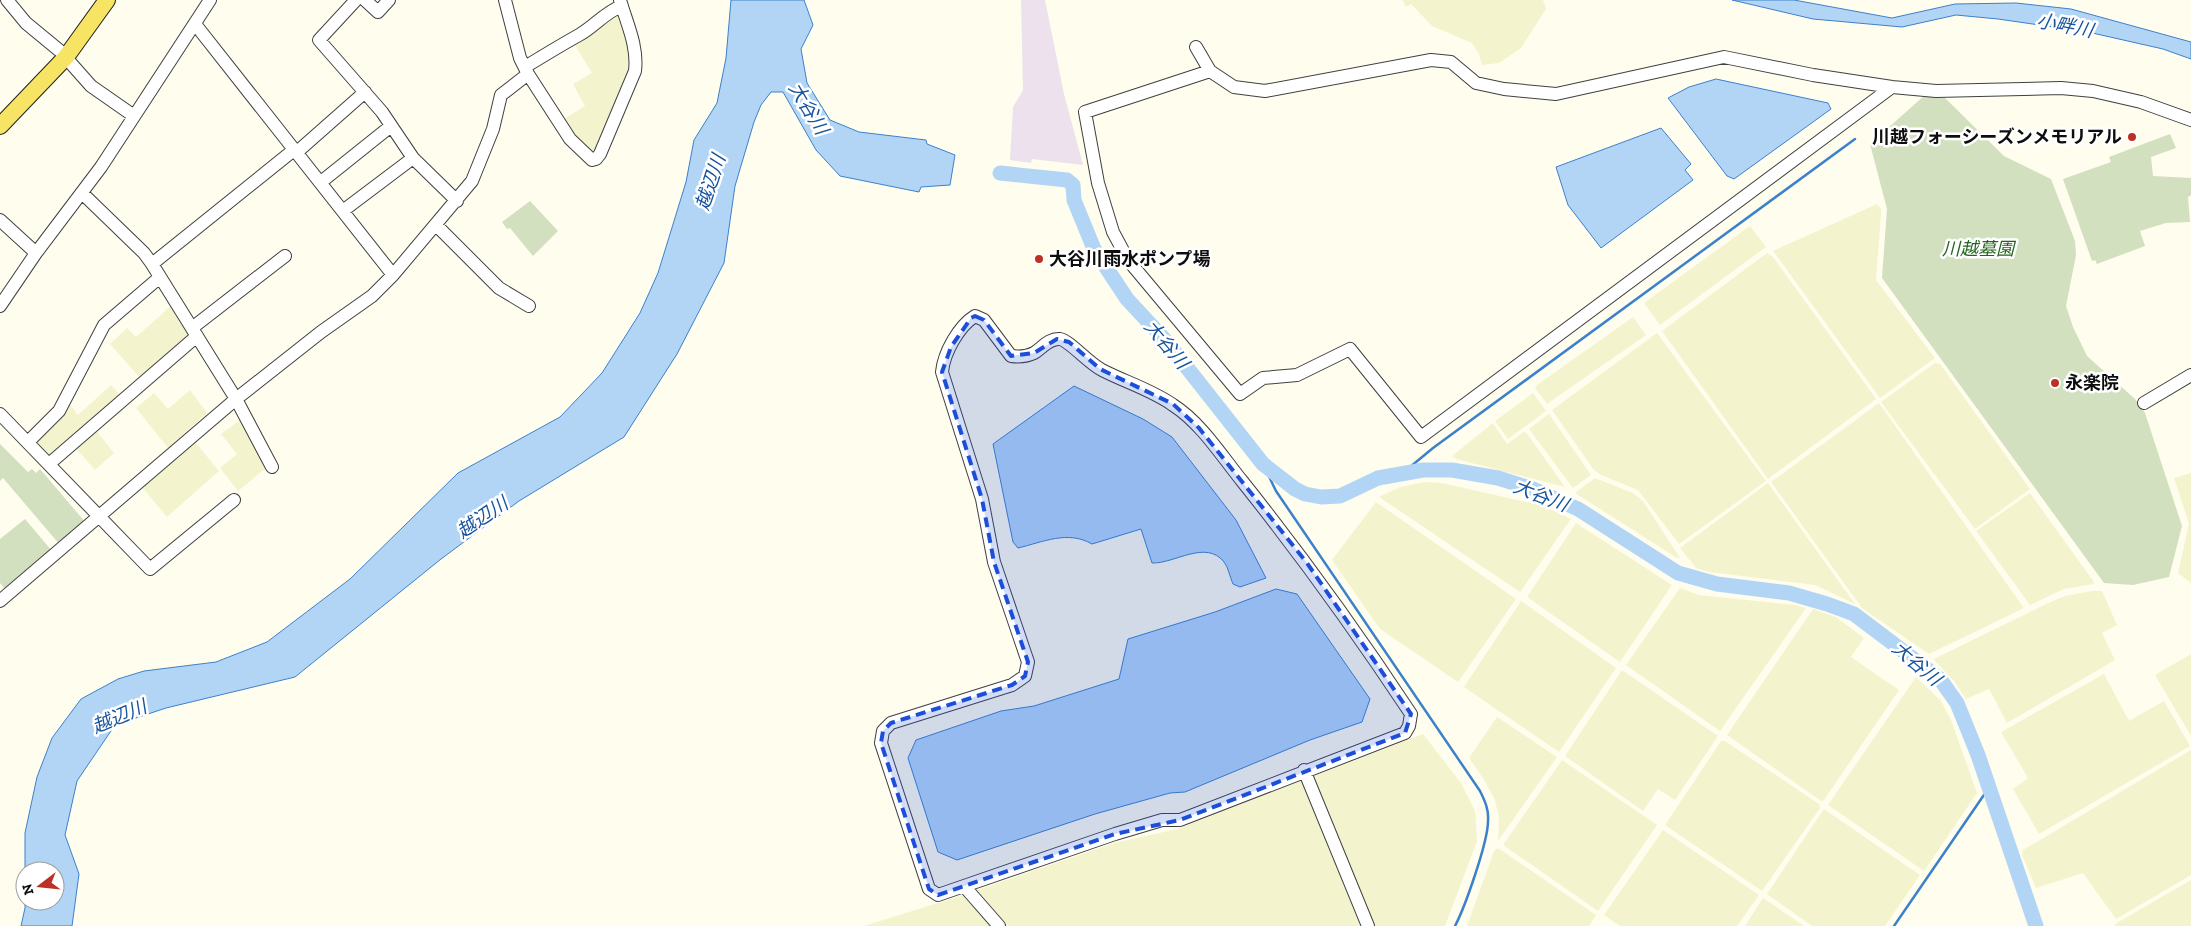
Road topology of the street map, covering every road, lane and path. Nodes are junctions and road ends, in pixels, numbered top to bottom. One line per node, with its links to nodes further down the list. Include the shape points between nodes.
1 (7, 0): 11 (street, via 26,23)
2 (108, 0): 11 (main road)
3 (209, 0): 9 (street)
4 (365, 0): 5 (street, via 378,12)
5 (389, 0)
6 (505, 0): 12 (street, via 517,48)
7 (349, 3): 15 (street, via 319,40)
8 (621, 3): 12 (street); 12 (street, via 634,46 635,71 596,159 587,157 570,139)
9 (195, 24): 16 (street); 20 (street)
10 (1196, 47): 13 (street)
11 (66, 57): 16 (street, via 91,86); 18 (main road)
12 (527, 71): 24 (street, via 502,95 493,129 472,181)
13 (1210, 71): 14 (street, via 1234,87 1265,91 1431,60 1451,62 1476,82 1504,90 1556,94 1724,57 1813,76); 14 (street, via 1085,112 1098,183 1113,232 1128,260 1240,394 1263,378 1297,375 1350,349 1421,437)
14 (1892, 88): 17 (street, via 2094,91 2141,102)
15 (365, 92): 19 (street); 20 (street)
16 (134, 116): 23 (street)
17 (2191, 120)
18 (0, 126)
19 (391, 126): 21 (street); 22 (street)
20 (296, 151): 22 (street); 30 (street)
21 (413, 158): 24 (street); 25 (street)
22 (321, 182): 25 (street)
23 (82, 193): 28 (street); 30 (street)
24 (457, 201): 27 (street)
25 (344, 210): 31 (street)
26 (0, 220): 28 (street)
27 (436, 225): 31 (street); 34 (street, via 499,288)
28 (36, 254): 33 (street)
29 (285, 256): 35 (street)
30 (152, 264): 32 (street)
31 (393, 275): 37 (street, via 372,296)
32 (160, 277): 35 (street); 40 (street, via 104,325 59,411)
33 (0, 306)
34 (529, 306)
35 (194, 332): 37 (street); 41 (street)
36 (2191, 375): 38 (street)
37 (236, 399): 42 (street); 44 (street)
38 (2144, 403)
39 (0, 414): 40 (street)
40 (28, 442): 41 (street)
41 (49, 464): 44 (street)
42 (272, 467)
43 (234, 500): 44 (street, via 150,569)
44 (100, 516): 45 (street)
45 (0, 601)
46 (1304, 770): 47 (street, via 1180,820 1162,820 1115,834); 47 (street, via 1405,733 1411,714 1307,563 1199,428 1173,404 1100,369 1081,356 1069,342 1057,339 1034,353 1012,356 984,320 975,316 950,347 942,372 982,499 994,562 1028,662 1027,670 1025,676 1012,686 891,723 883,730 881,744 929,889 938,895); 49 (street)
47 (964, 886): 48 (street)
48 (999, 926)
49 (1368, 926)

